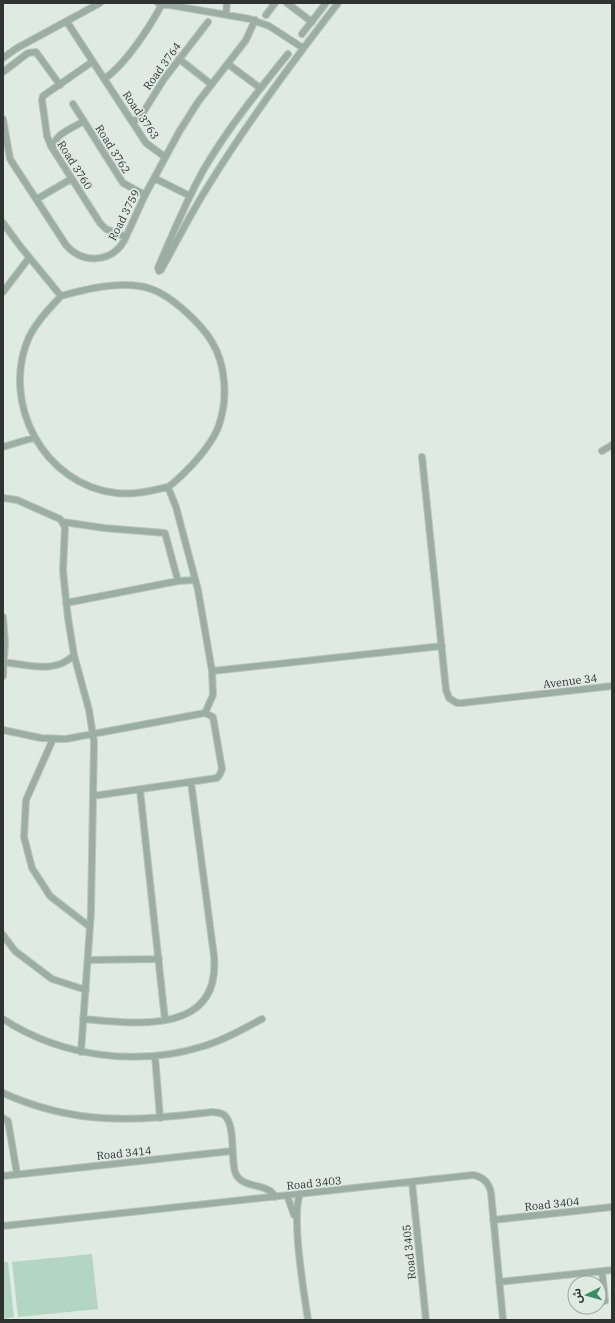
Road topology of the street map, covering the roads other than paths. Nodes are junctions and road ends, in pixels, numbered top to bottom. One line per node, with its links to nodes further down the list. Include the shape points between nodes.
1 (100, 3): 11 (street)
2 (226, 3): 8 (street)
3 (275, 3): 9 (street)
4 (287, 3): 13 (street)
5 (326, 3): 13 (street)
6 (338, 3): 15 (street)
7 (160, 4): 8 (street); 22 (street, via 148,28)
8 (226, 14): 10 (street)
9 (266, 15)
10 (255, 20): 15 (street); 20 (street, Road 3759, via 246,40)
11 (67, 22): 17 (street); 19 (street, Road 3763)
12 (208, 22): 18 (street, Road 3764)
13 (312, 22): 14 (street)
14 (302, 34)
15 (303, 48): 37 (street, via 209,184 161,270 158,271)
16 (288, 54): 25 (street)
17 (3, 58)
18 (179, 59): 23 (street); 29 (street, Road 3764, via 141,116)
19 (92, 62): 22 (street, Road 3763); 24 (street, Road 3760)
20 (228, 64): 23 (street, Road 3759); 25 (street)
21 (3, 72): 24 (street, via 30,52 36,52)
22 (104, 80): 29 (street, Road 3763)
23 (211, 84): 33 (street, Road 3759)
24 (60, 85): 30 (street, Road 3760, via 42,98)
25 (260, 88): 37 (street, via 220,143)
26 (73, 104): 28 (street, Road 3762)
27 (3, 120): 38 (street, Road 3759, via 10,159)
28 (84, 121): 31 (street); 36 (street, Road 3762, via 123,183)
29 (133, 122): 33 (street, Road 3763, via 148,146)
30 (46, 133): 31 (street); 32 (street, Road 3760)
31 (58, 137): 32 (street)
32 (53, 149): 34 (street, Road 3760)
33 (165, 157): 35 (street, Road 3759)
34 (71, 178): 38 (street); 40 (street, Road 3760, via 102,226)
35 (154, 178): 36 (street, Road 3759); 37 (street)
36 (145, 195): 40 (street, Road 3759)
37 (190, 196)
38 (37, 200): 40 (street, Road 3759, via 66,245 81,256 96,259 109,256 119,248)
39 (3, 223): 41 (street)
40 (126, 237)
41 (29, 258): 42 (street); 43 (street)
42 (3, 292)
43 (61, 296): 44 (street, via 43,315 29,337 21,362 19,388 23,413); 49 (street, via 109,286 140,286 172,299 201,326 212,342 221,362 224,380 224,399 219,424 206,450)
44 (33, 438): 46 (street); 49 (street, via 48,459 68,476 91,487 116,493 142,493)
45 (612, 445): 47 (street)
46 (3, 447)
47 (602, 451)
48 (422, 457): 56 (street)
49 (168, 487): 52 (street, via 176,507)
50 (3, 498): 51 (street, via 17,500)
51 (63, 522): 53 (street, via 165,533); 54 (street)
52 (195, 580): 53 (street); 59 (street)
53 (178, 581): 54 (street)
54 (66, 603): 57 (street)
55 (3, 617): 58 (street)
56 (442, 646): 59 (street); 61 (street, Avenue 34, via 447,694 453,702)
57 (74, 655): 58 (street, via 64,664 53,667); 64 (street, via 90,710)
58 (4, 662): 60 (street)
59 (212, 671): 62 (street, via 212,695)
60 (3, 676)
61 (612, 686)
62 (205, 713): 64 (street); 66 (street, via 214,719 222,772 214,778)
63 (3, 730): 65 (street)
64 (94, 734): 65 (street); 68 (street)
65 (53, 739): 69 (street, via 26,800 24,837 32,868 50,896)
66 (191, 782): 67 (street); 77 (street, via 215,974 211,992 200,1005 185,1014)
67 (140, 790): 68 (street); 71 (street)
68 (93, 796): 69 (street)
69 (90, 927): 72 (street)
70 (3, 935): 73 (street, via 15,951 52,979)
71 (159, 959): 72 (street); 77 (street)
72 (88, 960): 73 (street)
73 (86, 990): 75 (street)
74 (3, 1019): 78 (street, via 42,1040)
75 (83, 1019): 77 (street, via 131,1023); 78 (street)
76 (262, 1019): 79 (street, via 204,1046)
77 (165, 1020)
78 (81, 1052): 79 (street, via 120,1057)
79 (155, 1056): 82 (street)
80 (3, 1093): 82 (street, via 49,1110 85,1117 121,1120)
81 (3, 1118): 84 (street, via 8,1121)
82 (160, 1118): 83 (street, via 221,1113 227,1117 230,1126)
83 (232, 1151): 84 (street, Road 3414); 89 (street, via 240,1180 272,1192)
84 (17, 1174): 85 (street, Road 3414)
85 (3, 1176)
86 (412, 1182): 87 (street, Road 3403); 91 (street, Road 3403, via 479,1176 490,1187); 99 (street, Road 3405)
87 (300, 1194): 88 (street, Road 3403); 93 (street)
88 (287, 1196): 89 (street, Road 3403); 93 (street, via 292,1204)
89 (275, 1197): 92 (street, Road 3403)
90 (612, 1207): 91 (street, Road 3404)
91 (493, 1220): 97 (street, Road 3403)
92 (3, 1226)
93 (297, 1228): 98 (street)
94 (612, 1270): 95 (street)
95 (602, 1271): 96 (street); 97 (street)
96 (602, 1275)
97 (499, 1282): 100 (street, Road 3403)
98 (308, 1320)
99 (426, 1320)
100 (503, 1320)

